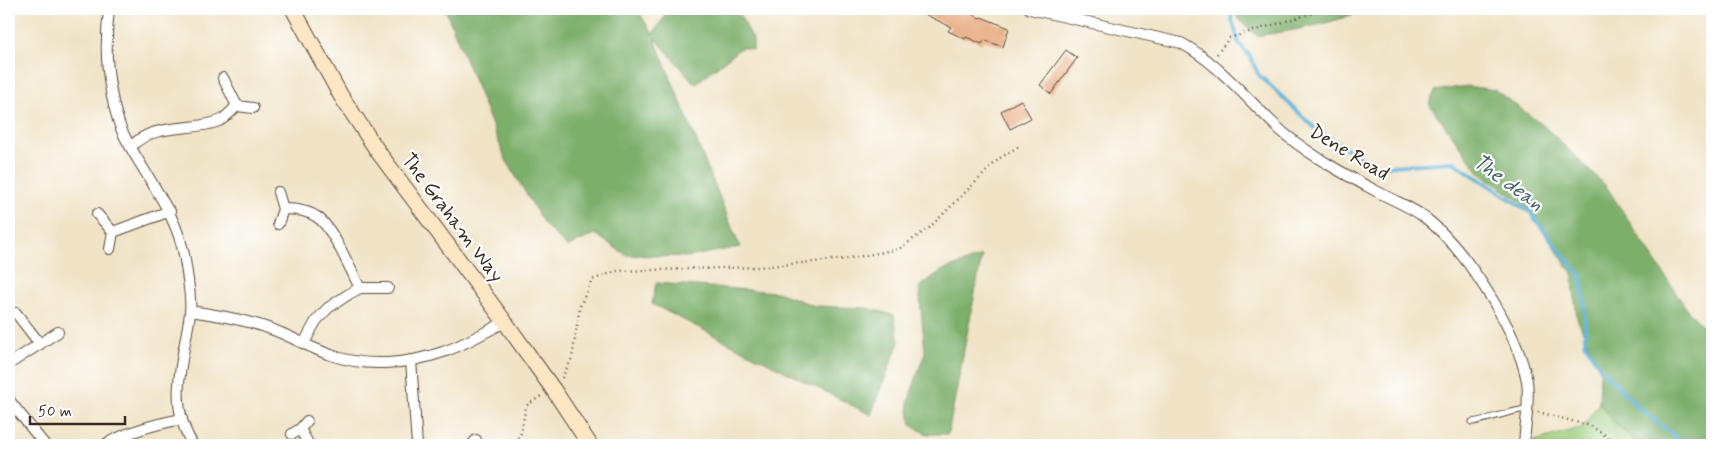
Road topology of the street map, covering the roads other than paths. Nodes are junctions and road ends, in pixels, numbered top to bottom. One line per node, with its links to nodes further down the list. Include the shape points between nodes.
1 (109, 9): 7 (street, via 105,44 108,81 123,134)
2 (293, 9): 19 (main road, The Graham Way, via 342,96 379,153)
3 (1030, 9): 26 (street, Dene Road, via 1181,43 1199,52 1287,135 1339,171 1422,215 1467,261 1512,337 1527,383)
4 (223, 78): 5 (street)
5 (237, 106): 6 (street); 7 (street, via 221,120 155,132 137,140)
6 (253, 108)
7 (131, 147): 10 (street)
8 (278, 192): 9 (street)
9 (283, 209): 12 (street); 15 (street, via 319,217 330,231)
10 (170, 211): 13 (street); 17 (street, via 185,258)
11 (98, 214): 13 (street)
12 (278, 224)
13 (113, 232): 14 (street)
14 (110, 249)
15 (360, 288): 16 (street); 22 (street, via 328,308 316,321)
16 (388, 288)
17 (190, 311): 22 (street, via 234,317 270,328); 27 (street, via 177,401)
18 (16, 313): 21 (street)
19 (505, 322): 23 (street, via 445,352); 35 (main road, The Graham Way, via 557,384)
20 (58, 332): 21 (street)
21 (40, 344): 24 (street)
22 (304, 344): 23 (street, via 348,360 391,363)
23 (411, 360): 34 (street)
24 (9, 364)
25 (9, 400): 30 (street)
26 (1527, 409): 28 (lane); 36 (street, Dene Road)
27 (182, 419): 31 (street, via 154,425); 32 (street)
28 (1472, 422)
29 (300, 428): 33 (street)
30 (45, 445)
31 (104, 445)
32 (193, 445)
33 (309, 445)
34 (417, 445)
35 (590, 445)
36 (1524, 445)

